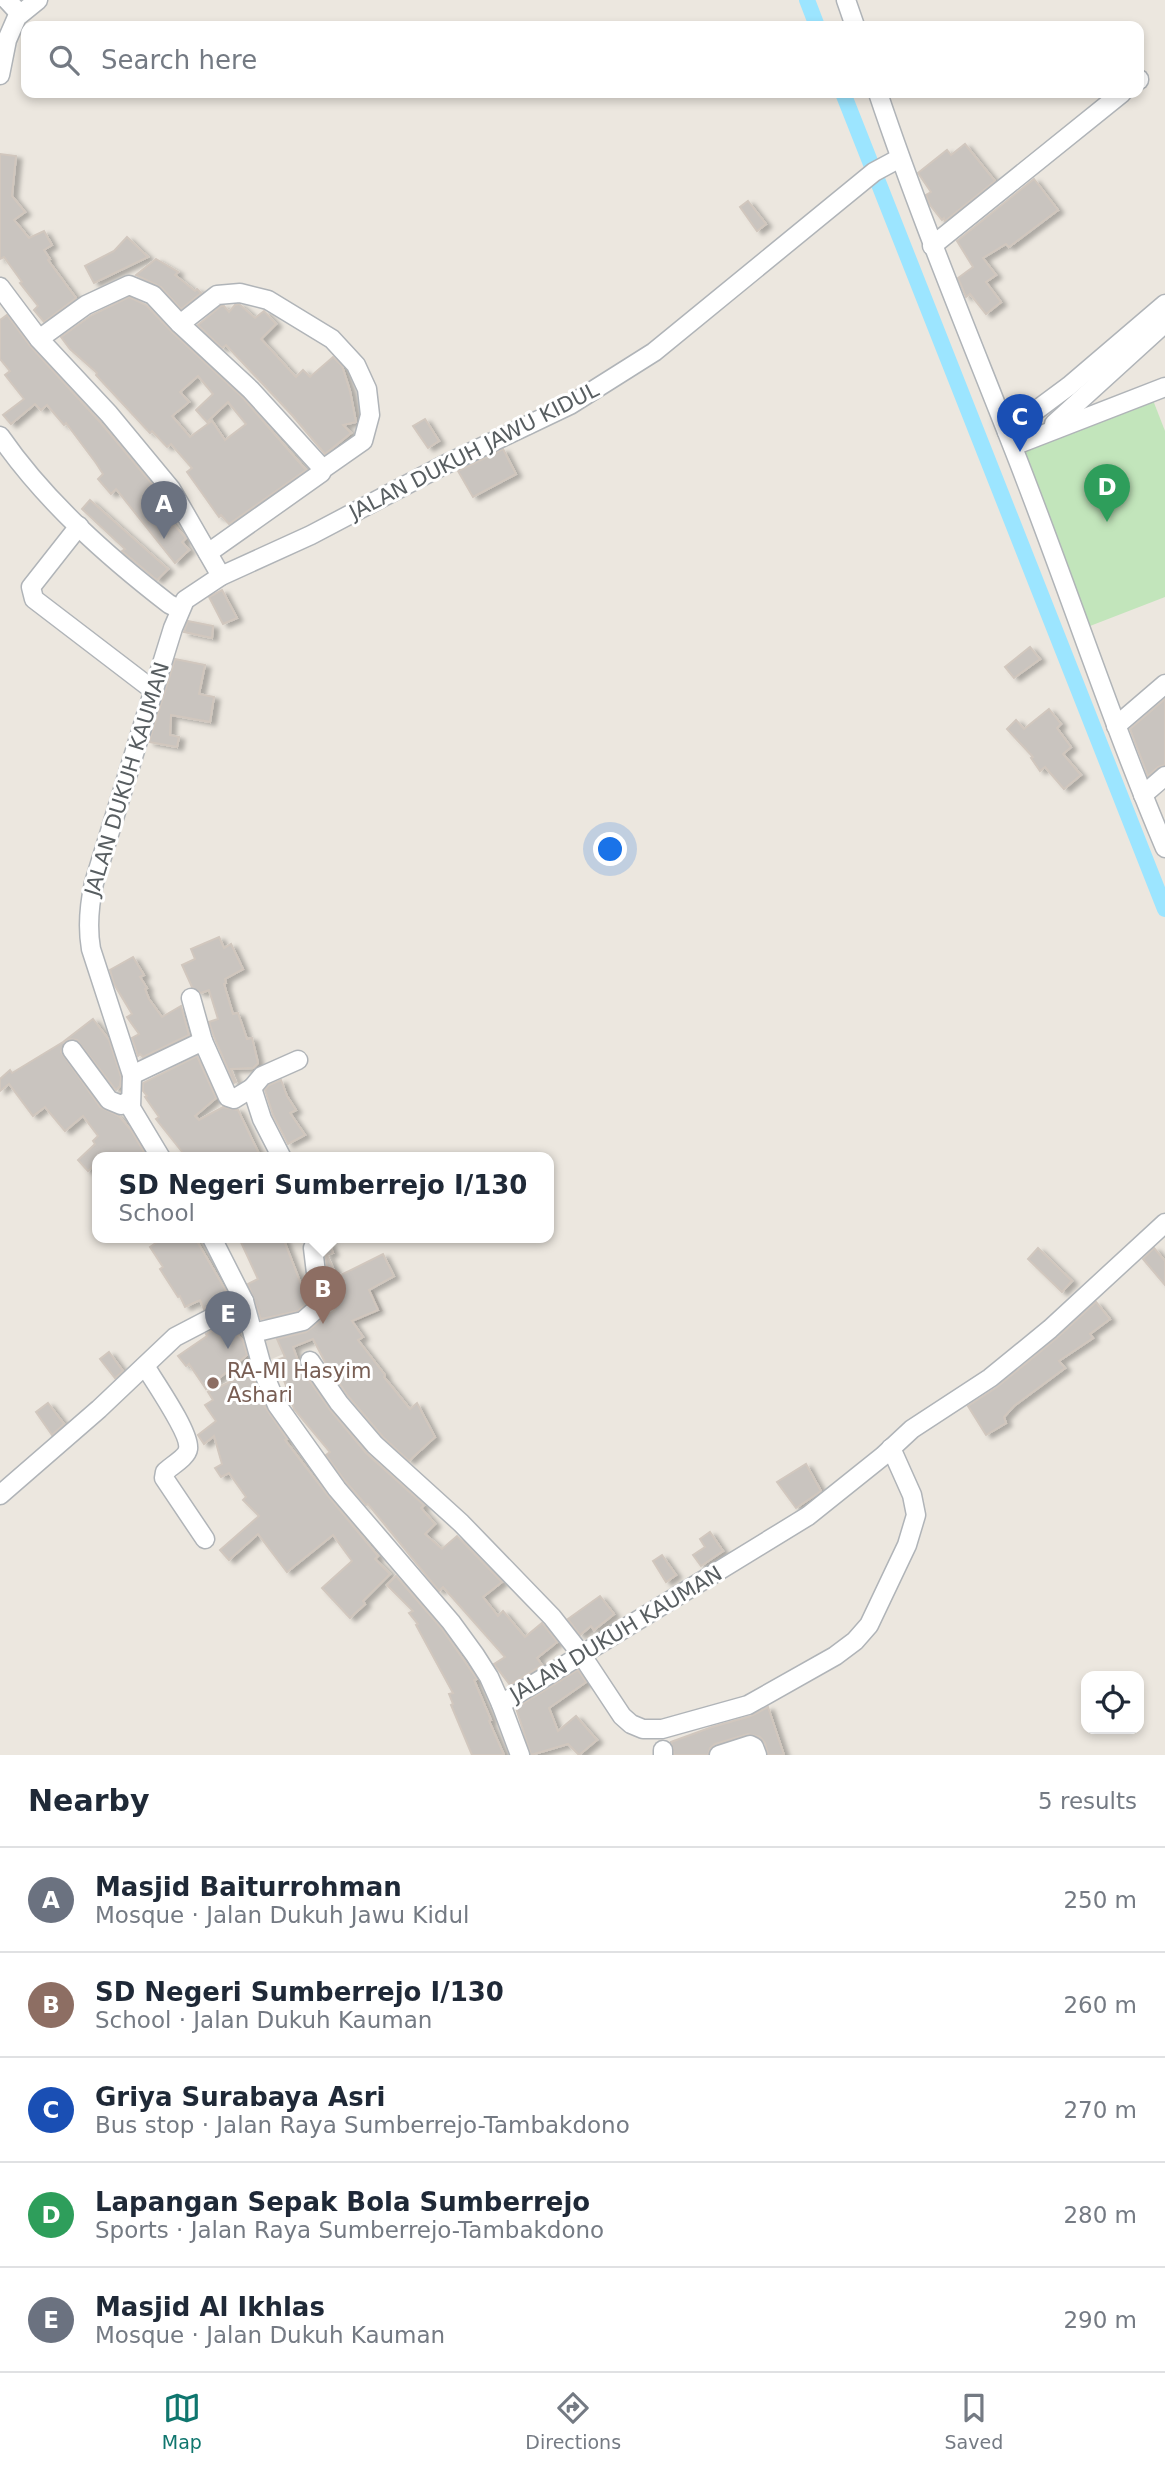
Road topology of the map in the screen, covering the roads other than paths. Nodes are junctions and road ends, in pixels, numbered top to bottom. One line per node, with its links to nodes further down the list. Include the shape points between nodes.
1 (38, 0): 3 (street)
2 (846, 0): 4 (street)
3 (15, 10): 5 (street)
4 (853, 21)
5 (0, 75)
6 (879, 98): 8 (street)
7 (1116, 98): 9 (street)
8 (891, 163): 9 (street); 22 (street, JALAN DUKUH JAWU KIDUL, via 654,352 570,405)
9 (932, 246): 18 (street)
10 (0, 287): 14 (street)
11 (1165, 304): 18 (street)
12 (1165, 323): 16 (street)
13 (180, 324): 14 (street, via 153,295 131,285 86,305); 19 (street, via 251,390); 19 (street, via 217,295 240,293 268,300 332,340 356,365 367,389 370,415 363,441)
14 (39, 339): 21 (street, via 171,489)
15 (1165, 387): 16 (street)
16 (1046, 432): 18 (street)
17 (0, 436): 20 (street, via 17,461)
18 (1010, 439): 26 (street)
19 (323, 469): 21 (street)
20 (79, 526): 23 (street, via 128,573); 25 (street, via 31,593)
21 (208, 552): 22 (street)
22 (221, 576): 23 (street)
23 (179, 609): 25 (street, JALAN DUKUH KAUMAN)
24 (1165, 684): 26 (street)
25 (153, 690): 34 (street, JALAN DUKUH KAUMAN, via 89,903 91,949)
26 (1116, 726): 28 (street)
27 (1165, 776): 28 (street)
28 (1143, 795): 29 (street)
29 (1165, 848)
30 (191, 998): 31 (street)
31 (203, 1041): 34 (street); 35 (street, via 230,1099)
32 (72, 1051): 36 (street, via 109,1100 121,1105)
33 (298, 1060): 35 (street, via 262,1076)
34 (132, 1075): 36 (street, JALAN DUKUH KAUMAN)
35 (252, 1088): 38 (street)
36 (130, 1100): 37 (street)
37 (158, 1152)
38 (279, 1152)
39 (1165, 1223): 46 (street, JALAN DUKUH KAUMAN, via 1050,1329)
40 (215, 1243): 42 (street, JALAN DUKUH KAUMAN)
41 (316, 1243): 43 (street, via 320,1306 303,1321)
42 (244, 1301): 43 (street, JALAN DUKUH KAUMAN); 45 (street, via 175,1337)
43 (253, 1333): 50 (street, JALAN DUKUH KAUMAN, via 277,1405 337,1489 451,1622 489,1677)
44 (310, 1362): 49 (street, via 375,1445 492,1553)
45 (145, 1366): 47 (street); 48 (street, via 184,1431 188,1447 164,1478)
46 (891, 1448): 49 (street, JALAN DUKUH KAUMAN, via 808,1516); 49 (street, via 916,1515 907,1545 869,1625 835,1656 748,1705 662,1729 643,1729 622,1716)
47 (0, 1495)
48 (205, 1539)
49 (581, 1654): 50 (street, JALAN DUKUH KAUMAN)
50 (501, 1704): 52 (street)
51 (751, 1750): 53 (street)
52 (520, 1755)
53 (719, 1755)

